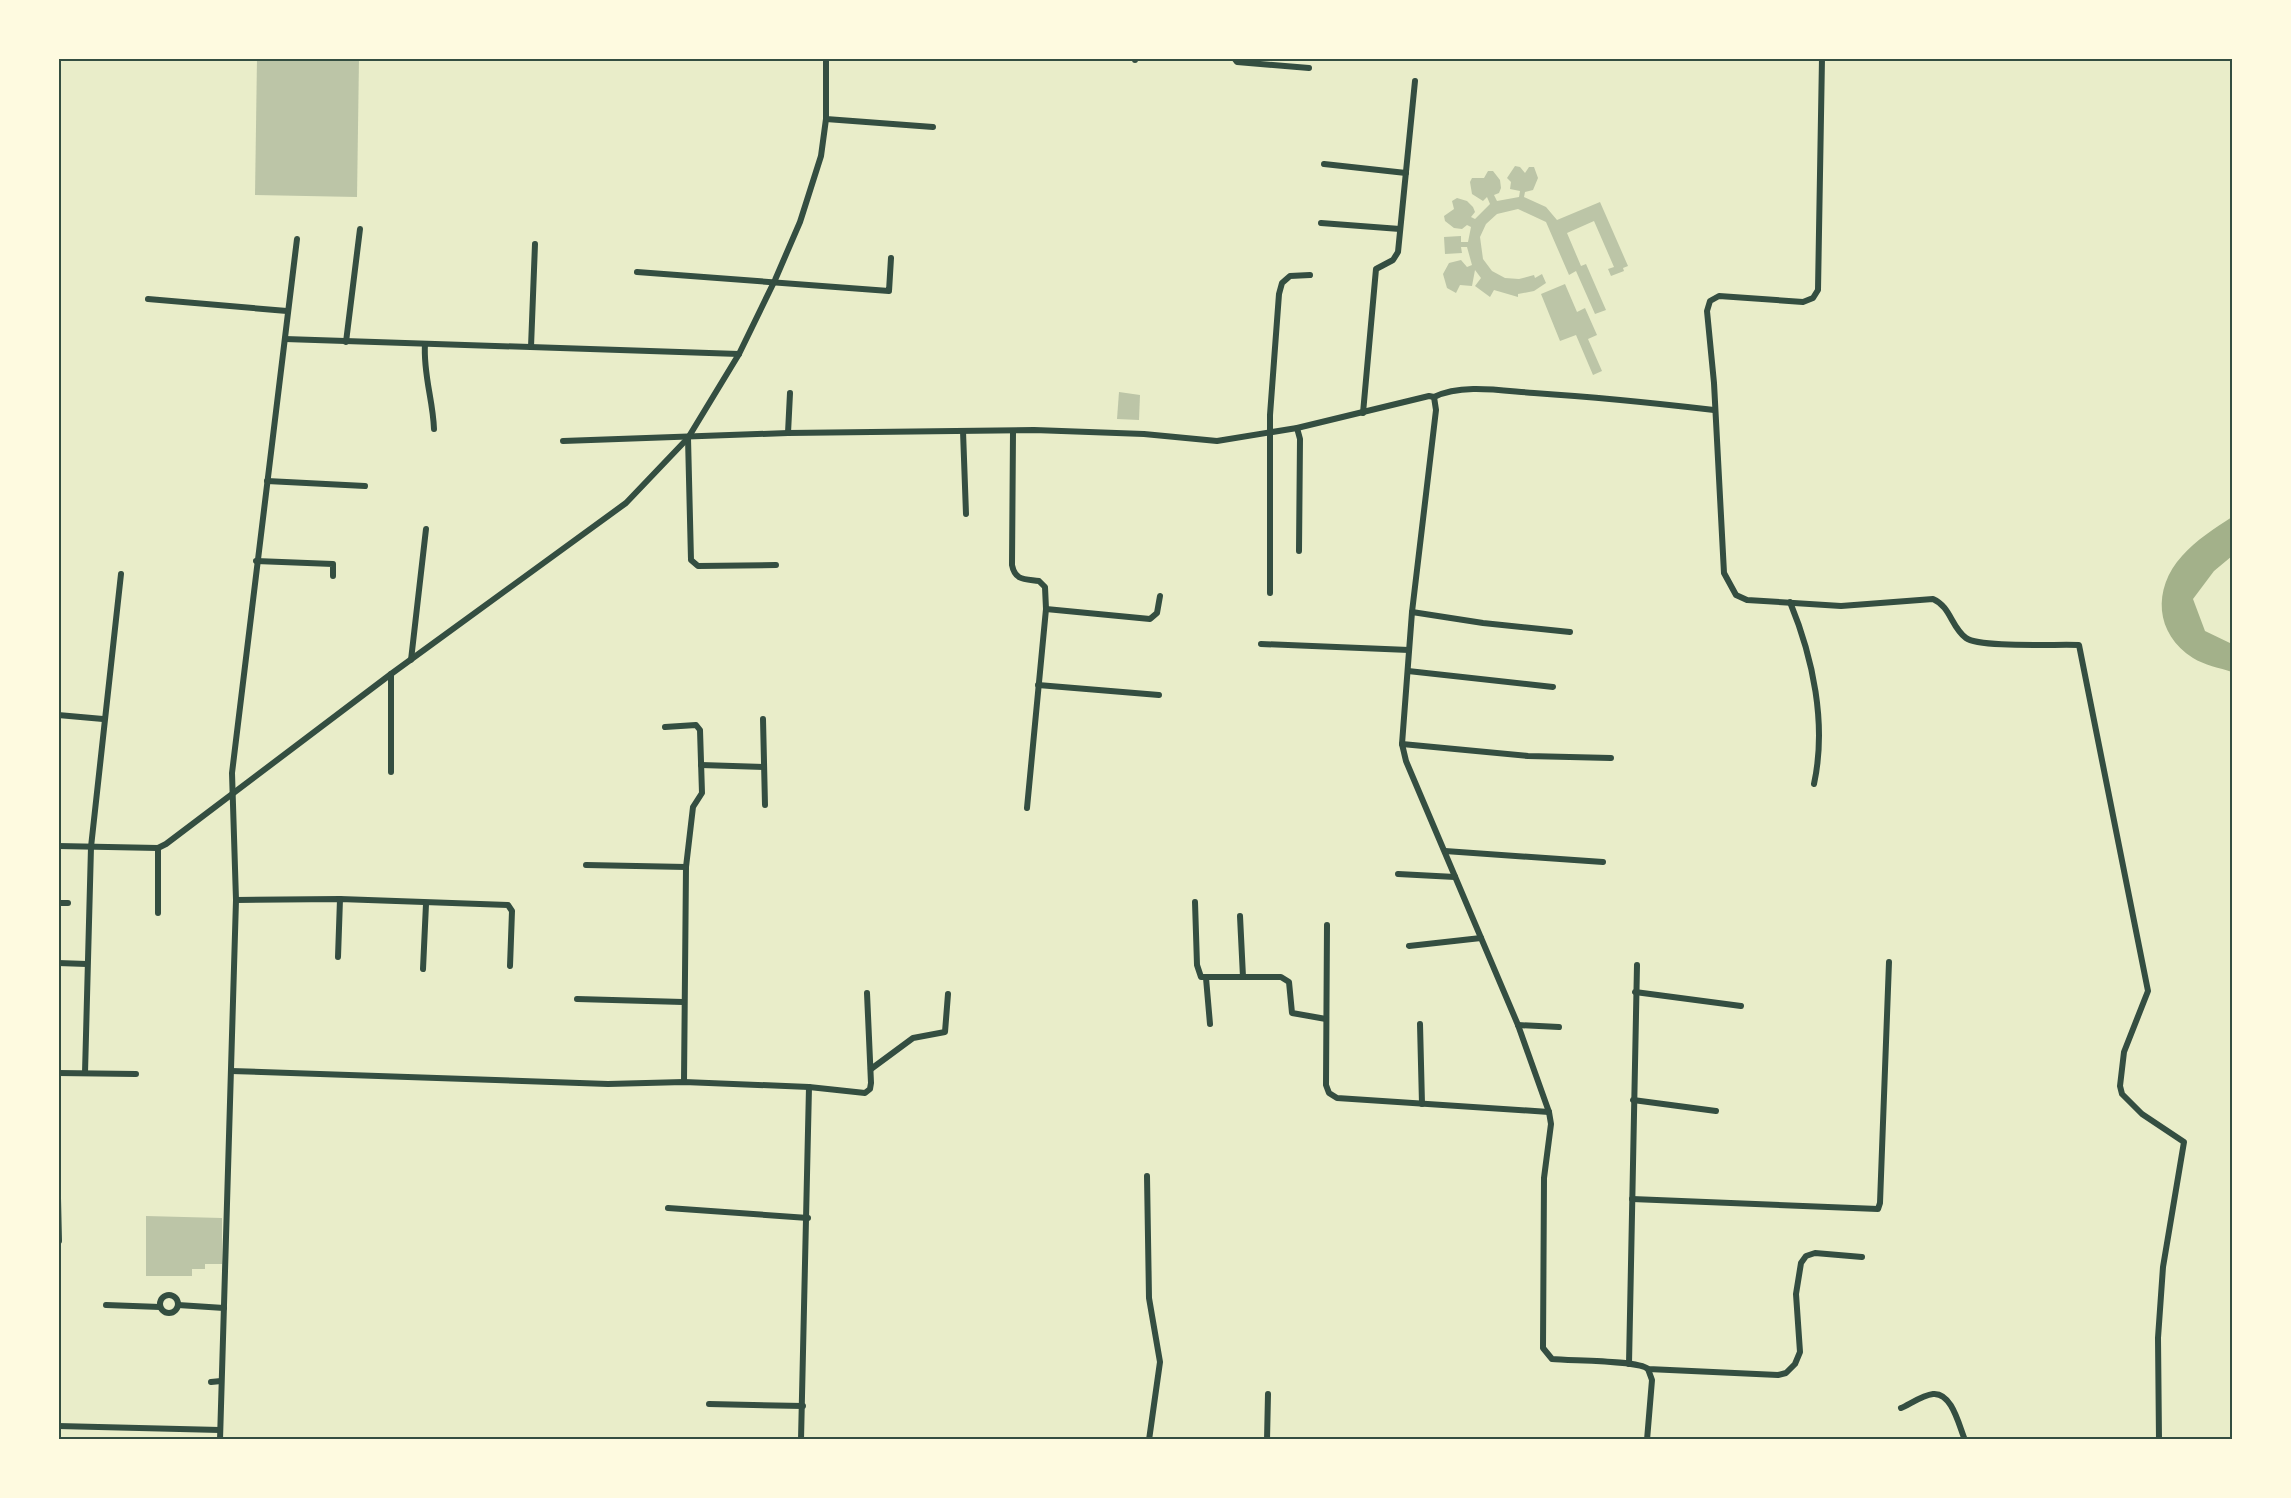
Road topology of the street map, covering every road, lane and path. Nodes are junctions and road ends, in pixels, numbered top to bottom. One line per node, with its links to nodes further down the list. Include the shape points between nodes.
1 (826, 58): 6 (street)
2 (1234, 58): 4 (street, via 1238,62)
3 (1822, 58): 28 (street, via 1818,290 1813,298 1803,302 1719,296 1710,301 1707,311)
4 (1309, 68)
5 (1415, 81): 9 (street)
6 (826, 119): 7 (street); 18 (street, via 818,167)
7 (933, 127)
8 (1324, 164): 9 (street)
9 (1406, 173): 12 (street)
10 (1321, 223): 12 (street)
11 (360, 229): 22 (street)
12 (1400, 229): 29 (street, via 1394,260 1376,269)
13 (297, 239): 20 (street)
14 (535, 244): 24 (street)
15 (891, 258): 18 (street, via 889,291)
16 (637, 272): 18 (street)
17 (1310, 275): 34 (street, via 1290,276 1280,287)
18 (775, 280): 25 (street)
19 (148, 299): 20 (street)
20 (287, 310): 21 (street)
21 (285, 339): 22 (street); 38 (street)
22 (346, 342): 23 (street)
23 (425, 344): 24 (street); 31 (street)
24 (531, 347): 25 (street)
25 (739, 354): 36 (street)
26 (790, 393): 35 (street)
27 (1434, 398): 28 (street, via 1450,391 1497,391 1627,399); 29 (street); 51 (street, via 1436,410)
28 (1714, 410): 49 (street, via 1726,580 1736,595 1747,600)
29 (1363, 413): 30 (street)
30 (1298, 428): 34 (street); 42 (street)
31 (434, 429)
32 (963, 431): 33 (street); 35 (street); 40 (street)
33 (1013, 432): 34 (street, via 1144,434 1217,441); 50 (street, via 1012,565 1019,579 1043,583)
34 (1271, 432): 47 (street)
35 (788, 433): 36 (street)
36 (688, 438): 37 (street); 44 (street, via 691,560 698,566); 55 (street, via 626,503)
37 (563, 441)
38 (267, 480): 39 (street); 43 (street)
39 (366, 486)
40 (966, 514)
41 (426, 529): 55 (street)
42 (1299, 551)
43 (256, 561): 46 (street, via 333,564); 71 (street, via 232,773)
44 (776, 565)
45 (121, 574): 62 (street)
46 (333, 576)
47 (1270, 593)
48 (1160, 596): 50 (street, via 1157,613 1150,619)
49 (1790, 602): 70 (street, via 1806,641 1816,704 1820,756); 154 (street, via 1840,606 1934,599 1942,603 1960,633 1977,643 2079,645 2148,991 2124,1052 2120,1086 2122,1094 2142,1114 2184,1142 2163,1267 2158,1338)
50 (1046, 609): 58 (street)
51 (1412, 612): 52 (street); 54 (street)
52 (1570, 632)
53 (1261, 644): 54 (street)
54 (1409, 650): 56 (street)
55 (410, 660): 57 (street)
56 (1408, 671): 59 (street); 65 (street)
57 (392, 674): 69 (street); 71 (street)
58 (1038, 685): 60 (street); 73 (street)
59 (1553, 687)
60 (1159, 695)
61 (58, 715): 62 (street)
62 (103, 719): 75 (street)
63 (763, 719): 68 (street)
64 (665, 727): 67 (street, via 699,728)
65 (1402, 744): 66 (street, via 1528,756); 77 (street)
66 (1611, 758)
67 (701, 765): 68 (street); 80 (street, via 702,793 693,807)
68 (764, 767): 72 (street)
69 (391, 772)
70 (1814, 784)
71 (234, 792): 76 (street); 84 (street)
72 (765, 805)
73 (1028, 808)
74 (58, 846): 75 (street)
75 (91, 847): 76 (street); 97 (street)
76 (158, 848): 89 (street)
77 (1445, 851): 78 (street); 82 (street)
78 (1603, 862)
79 (586, 865): 80 (street)
80 (686, 867): 107 (street)
81 (1398, 874): 82 (street)
82 (1455, 877): 92 (street)
83 (340, 899): 84 (street); 88 (street); 94 (street)
84 (236, 900): 115 (street)
85 (1195, 902): 102 (street, via 1198,972)
86 (58, 903): 87 (street)
87 (68, 903)
88 (426, 904): 99 (street, via 512,907); 100 (street)
89 (158, 913)
90 (1240, 916): 101 (street)
91 (1327, 925): 109 (street)
92 (1481, 938): 93 (street); 112 (street)
93 (1409, 946)
94 (338, 957)
95 (1888, 962): 129 (street, via 1878,1209)
96 (58, 963): 97 (street)
97 (87, 964): 117 (street)
98 (1636, 965): 103 (street)
99 (510, 966)
100 (423, 969)
101 (1243, 977): 102 (street); 109 (street, via 1286,979 1292,1013)
102 (1206, 978): 110 (street)
103 (1635, 992): 108 (street); 123 (street)
104 (867, 993): 114 (street)
105 (948, 994): 114 (street, via 945,1032 913,1038)
106 (578, 999): 107 (street)
107 (683, 1002): 120 (street)
108 (1741, 1006)
109 (1326, 1019): 124 (street, via 1329,1093 1337,1098)
110 (1210, 1024)
111 (1420, 1024): 124 (street)
112 (1518, 1025): 113 (street); 126 (street)
113 (1559, 1027)
114 (871, 1069): 121 (street, via 870,1089 865,1093)
115 (231, 1071): 119 (street); 137 (street)
116 (58, 1073): 117 (street)
117 (85, 1073): 118 (street)
118 (136, 1074)
119 (512, 1080): 120 (street); 122 (street)
120 (684, 1082): 121 (street)
121 (809, 1087): 131 (street)
122 (513, 1089)
123 (1633, 1100): 125 (street); 129 (street)
124 (1422, 1104): 126 (street)
125 (1716, 1111)
126 (1549, 1112): 138 (street, via 1544,1178 1543,1348 1552,1359)
127 (1148, 1176): 150 (street, via 1149,1298 1160,1362)
128 (58, 1198): 132 (street)
129 (1632, 1199): 138 (street)
130 (668, 1208): 131 (street)
131 (808, 1218): 144 (street)
132 (59, 1241)
133 (1862, 1257): 139 (street, via 1815,1253 1801,1263 1796,1294 1800,1352 1786,1373)
134 (106, 1305): 136 (street)
135 (178, 1305): 136 (street, via 170,1313); 136 (street, via 176,1297 168,1295 161,1299); 137 (street)
136 (160, 1307)
137 (224, 1308): 140 (street)
138 (1629, 1364): 139 (street)
139 (1647, 1369): 152 (street, via 1652,1380)
140 (221, 1381): 141 (street); 147 (street)
141 (211, 1382)
142 (1268, 1394): 151 (street)
143 (708, 1404): 144 (street)
144 (802, 1406): 149 (street)
145 (1901, 1408): 153 (street, via 1933,1394 1942,1396 1949,1401)
146 (58, 1426): 147 (street)
147 (220, 1430): 148 (street)
148 (219, 1440)
149 (801, 1440)
150 (1149, 1440)
151 (1267, 1440)
152 (1647, 1440)
153 (1965, 1440)
154 (2159, 1440)

